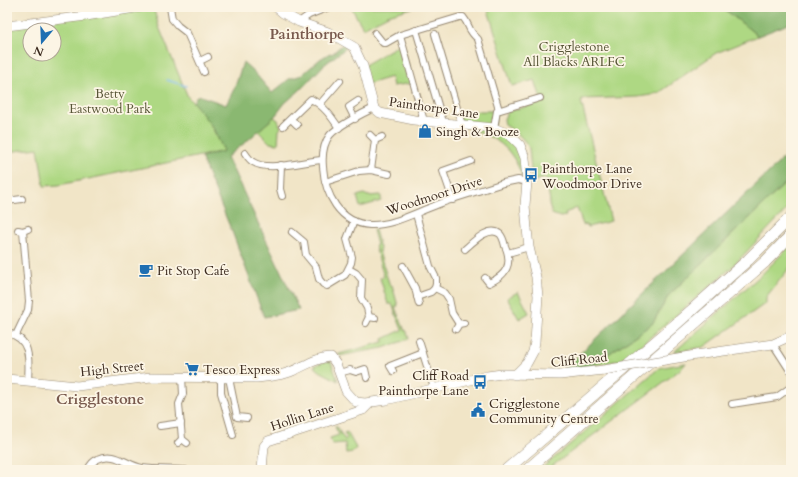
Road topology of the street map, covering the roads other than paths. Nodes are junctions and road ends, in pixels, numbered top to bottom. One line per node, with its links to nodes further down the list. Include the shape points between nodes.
1 (141, 7): 6 (street)
2 (170, 7): 12 (street, via 172,19 187,33)
3 (276, 7): 5 (street, Painthorpe Lane)
4 (329, 7): 5 (street)
5 (299, 22): 18 (street, Painthorpe Lane, via 328,32 354,47 363,66)
6 (7, 26)
7 (416, 30): 9 (street); 19 (street, via 460,17 466,20 470,33 478,39); 23 (street)
8 (375, 33): 9 (street, via 382,43 386,44)
9 (400, 35): 22 (street)
10 (444, 37): 25 (street, via 436,37)
11 (208, 57): 12 (street)
12 (200, 61): 13 (street)
13 (204, 72)
14 (338, 86): 17 (street)
15 (540, 98): 19 (street)
16 (358, 101): 21 (street, via 349,107)
17 (320, 104): 20 (street, via 311,99); 27 (street)
18 (374, 108): 21 (street); 22 (street, Painthorpe Lane, via 380,113)
19 (499, 110): 28 (street)
20 (291, 118): 24 (street); 26 (street)
21 (356, 119): 27 (street)
22 (424, 120): 23 (street, Painthorpe Lane)
23 (443, 122): 25 (street, Painthorpe Lane)
24 (298, 125)
25 (462, 125): 28 (street, Painthorpe Lane)
26 (283, 126)
27 (339, 128): 33 (street, via 327,140)
28 (494, 128): 39 (street, Painthorpe Lane, via 506,133 520,145 525,158)
29 (370, 135): 31 (street)
30 (382, 137): 31 (street)
31 (375, 140): 36 (street)
32 (245, 153): 35 (street, via 250,162)
33 (322, 160): 35 (street); 38 (street)
34 (471, 161): 45 (street, via 443,171)
35 (281, 165): 40 (street)
36 (371, 170): 37 (street); 38 (street, via 359,171)
37 (389, 174)
38 (325, 182): 48 (street, via 333,204)
39 (527, 182): 45 (street, Woodmoor Drive, via 518,180 504,183); 54 (street, Painthorpe Lane, via 525,205)
40 (280, 189): 41 (street); 42 (street)
41 (272, 190)
42 (282, 196)
43 (23, 199): 44 (street)
44 (7, 200)
45 (453, 200): 46 (street, Woodmoor Drive)
46 (416, 214): 48 (street, Woodmoor Drive, via 371,225); 60 (street, via 430,266 436,278)
47 (791, 217): 93 (highway, via 743,265)
48 (354, 222): 58 (street, via 347,239 352,257)
49 (23, 230): 66 (street, via 29,301 28,310)
50 (292, 232): 53 (street)
51 (306, 232): 53 (street)
52 (791, 235): 94 (highway, via 765,262)
53 (300, 238): 58 (street, via 306,247 306,255 316,267 319,278 327,286 339,279)
54 (529, 247): 56 (street); 74 (street, Painthorpe Lane, via 538,296 536,342 527,363)
55 (465, 249): 56 (street, via 470,241 495,232 503,237)
56 (508, 253): 59 (street, via 508,264 504,274 489,283)
57 (403, 266): 61 (street)
58 (348, 269): 63 (street, via 362,280 361,298)
59 (484, 278)
60 (436, 288): 61 (street); 64 (street, via 450,299 452,313)
61 (417, 297): 62 (street)
62 (419, 304)
63 (370, 319)
64 (460, 325)
65 (7, 333): 66 (street)
66 (16, 335): 79 (street, via 22,340 28,354)
67 (791, 336): 69 (street, Cliff Road)
68 (419, 341): 70 (street)
69 (773, 344): 72 (street); 74 (street, Cliff Road, bridge, via 604,370 560,375)
70 (423, 353): 71 (street, via 390,366); 81 (street)
71 (393, 371)
72 (791, 372)
73 (339, 373): 77 (street, High Street, via 334,360 326,357 272,377); 78 (street, via 350,370 356,372 366,367); 82 (street, High Street, via 352,399)
74 (515, 375): 81 (street, Cliff Road, via 487,376)
75 (182, 377): 77 (street, High Street); 79 (street, High Street, via 150,377 77,386); 86 (street, via 183,394 179,404)
76 (7, 378): 79 (street, High Street)
77 (225, 378): 84 (street, via 237,418); 87 (street, via 221,393)
78 (367, 378)
79 (28, 381)
80 (791, 387): 83 (street, via 777,397)
81 (434, 388): 82 (street, Cliff Road)
82 (370, 403): 92 (street, Hollin Lane, via 363,410 268,441 264,446)
83 (732, 404)
84 (247, 418)
85 (164, 423): 86 (street)
86 (181, 423): 88 (street)
87 (233, 435)
88 (183, 442)
89 (130, 467): 90 (street, via 117,457 106,456 93,461); 91 (street)
90 (88, 470)
91 (185, 470)
92 (262, 470)
93 (506, 470)
94 (527, 470)

